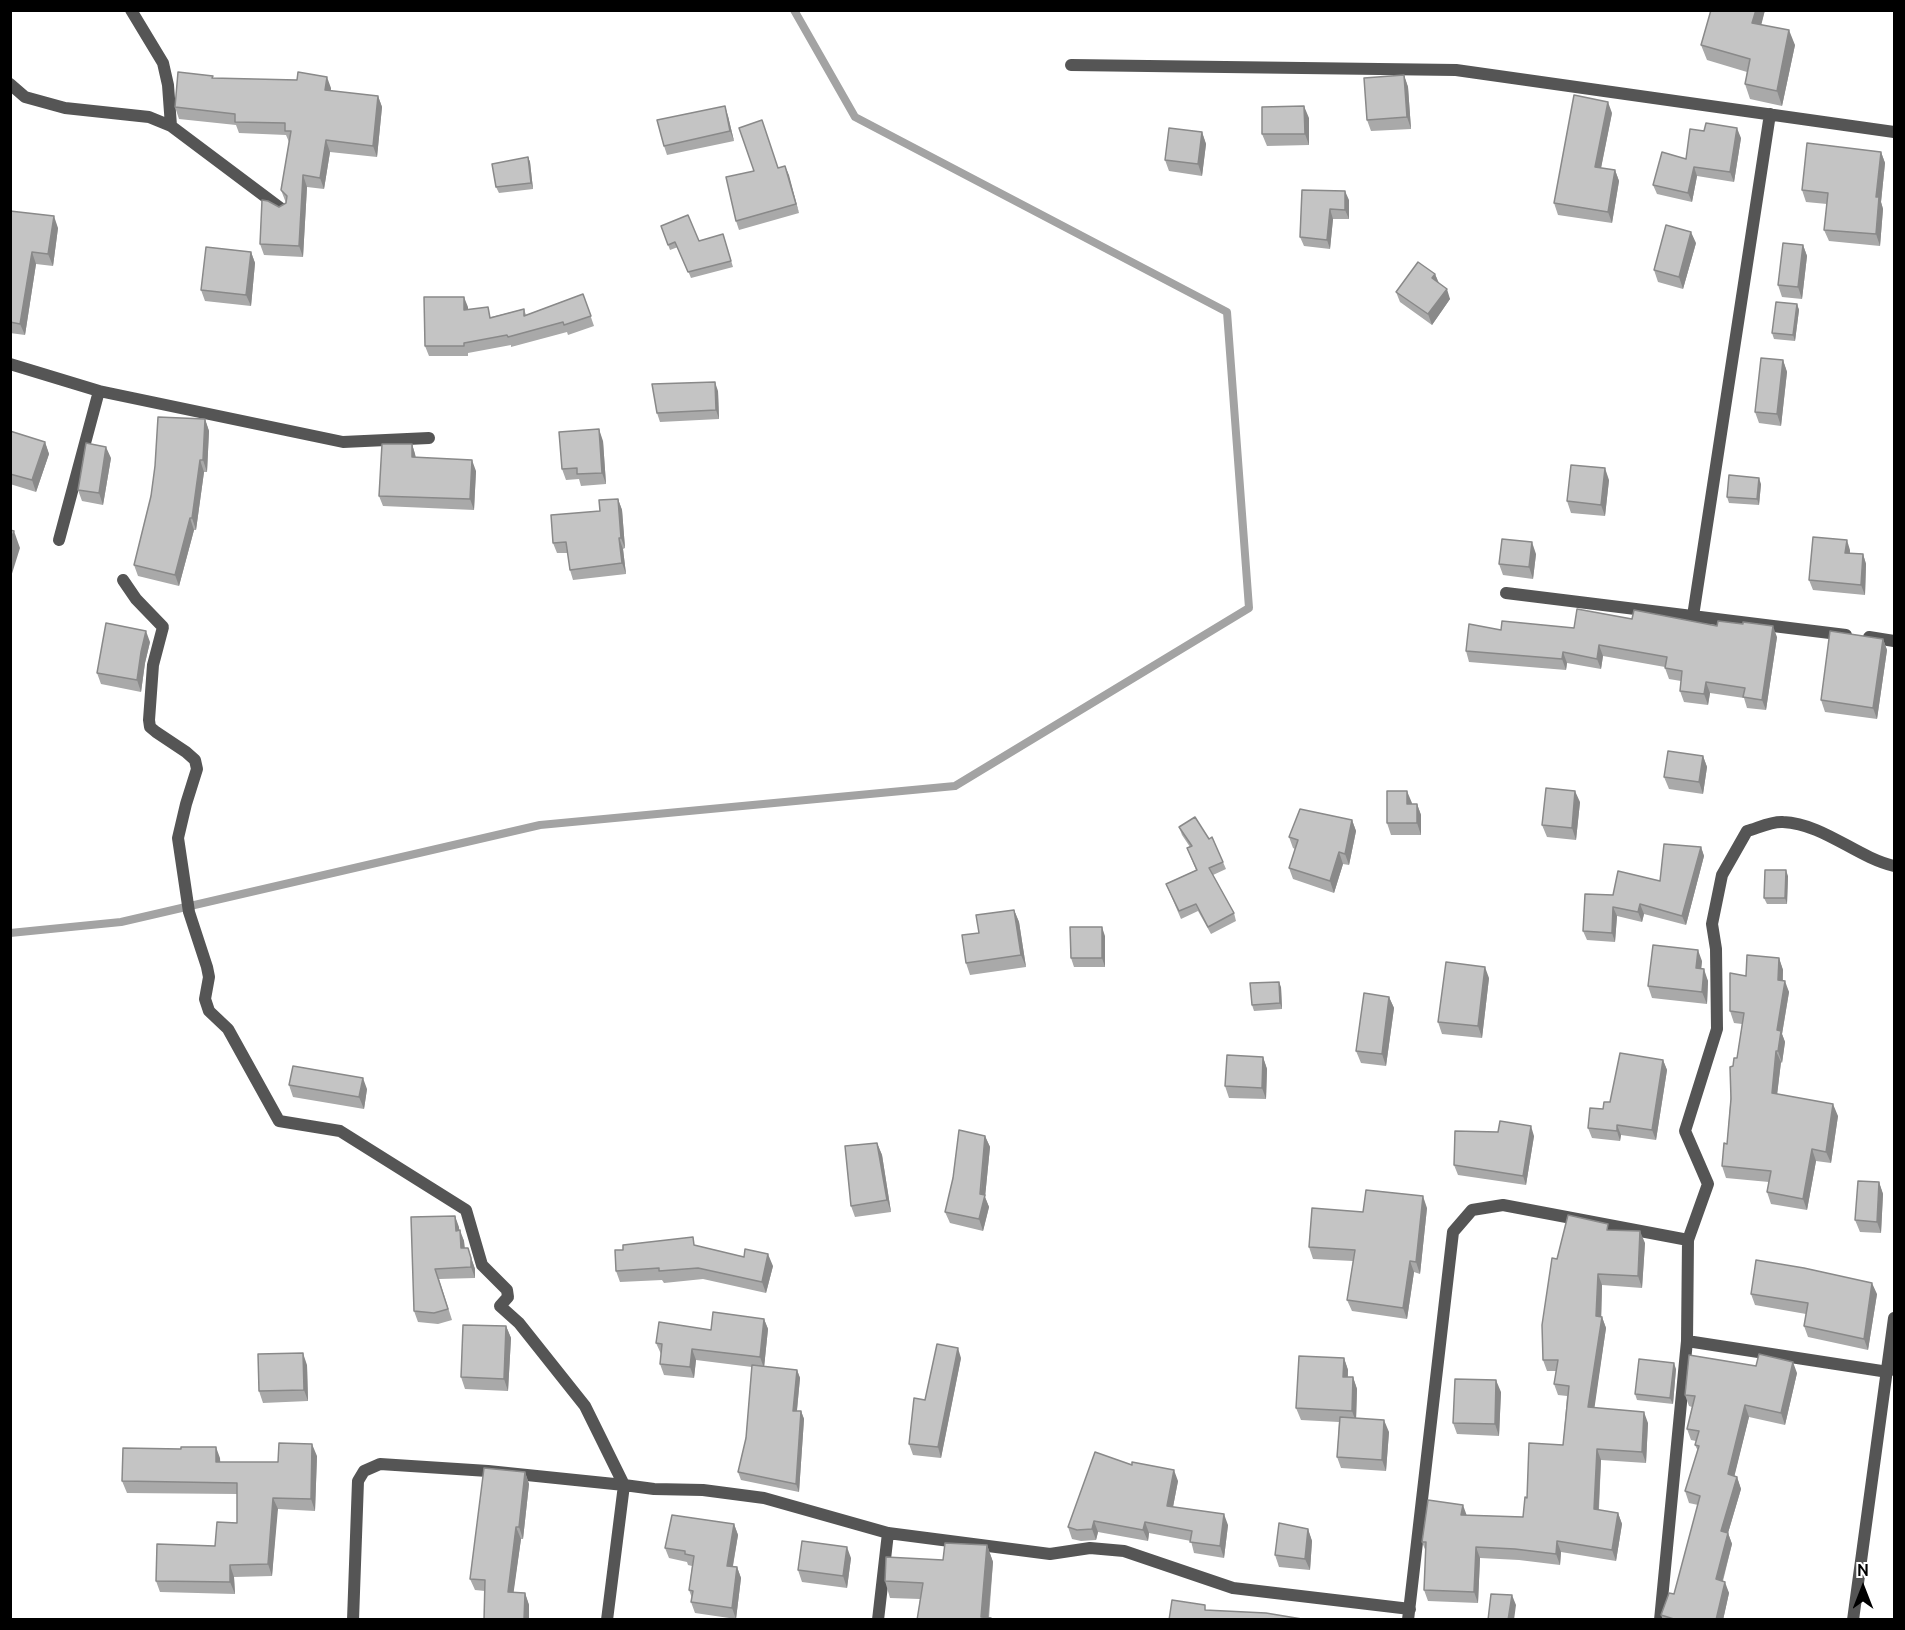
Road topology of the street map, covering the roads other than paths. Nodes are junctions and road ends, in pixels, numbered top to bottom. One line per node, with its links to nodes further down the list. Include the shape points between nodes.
1 (131, 10): 5 (street, via 163,63)
2 (1071, 65): 4 (street, via 1456,70)
3 (10, 84): 5 (street, via 25,97 65,108 149,117)
4 (1770, 114): 6 (street); 14 (street)
5 (171, 126): 7 (street)
6 (1894, 132)
7 (283, 210)
8 (10, 364): 9 (street)
9 (99, 391): 10 (street, via 343,442); 11 (street)
10 (429, 438)
11 (59, 540)
12 (123, 580): 21 (street, via 163,627 153,665 150,727 195,760 197,770 178,838 189,912 207,967 205,999 209,1011 228,1029 279,1121 340,1131 466,1210 482,1265 507,1290 508,1298 500,1306 519,1323 585,1406)
13 (1506, 593): 14 (street)
14 (1693, 616): 15 (street)
15 (1894, 640)
16 (1894, 866): 17 (street, via 1880,863 1814,829 1782,821 1747,831 1722,874 1712,924 1717,1029 1685,1131 1708,1184)
17 (1688, 1240): 19 (street); 23 (street, via 1503,1205 1472,1210 1453,1232)
18 (1894, 1318): 20 (street)
19 (1687, 1341): 20 (street); 27 (street)
20 (1888, 1372): 28 (street)
21 (624, 1485): 22 (street, via 764,1498); 24 (street, via 488,1471 372,1466 358,1481); 25 (street)
22 (888, 1533): 23 (street, via 1050,1554 1090,1548 1124,1551 1233,1588); 26 (street)
23 (1409, 1614)
24 (353, 1620)
25 (607, 1620)
26 (878, 1620)
27 (1660, 1620)
28 (1853, 1620)

